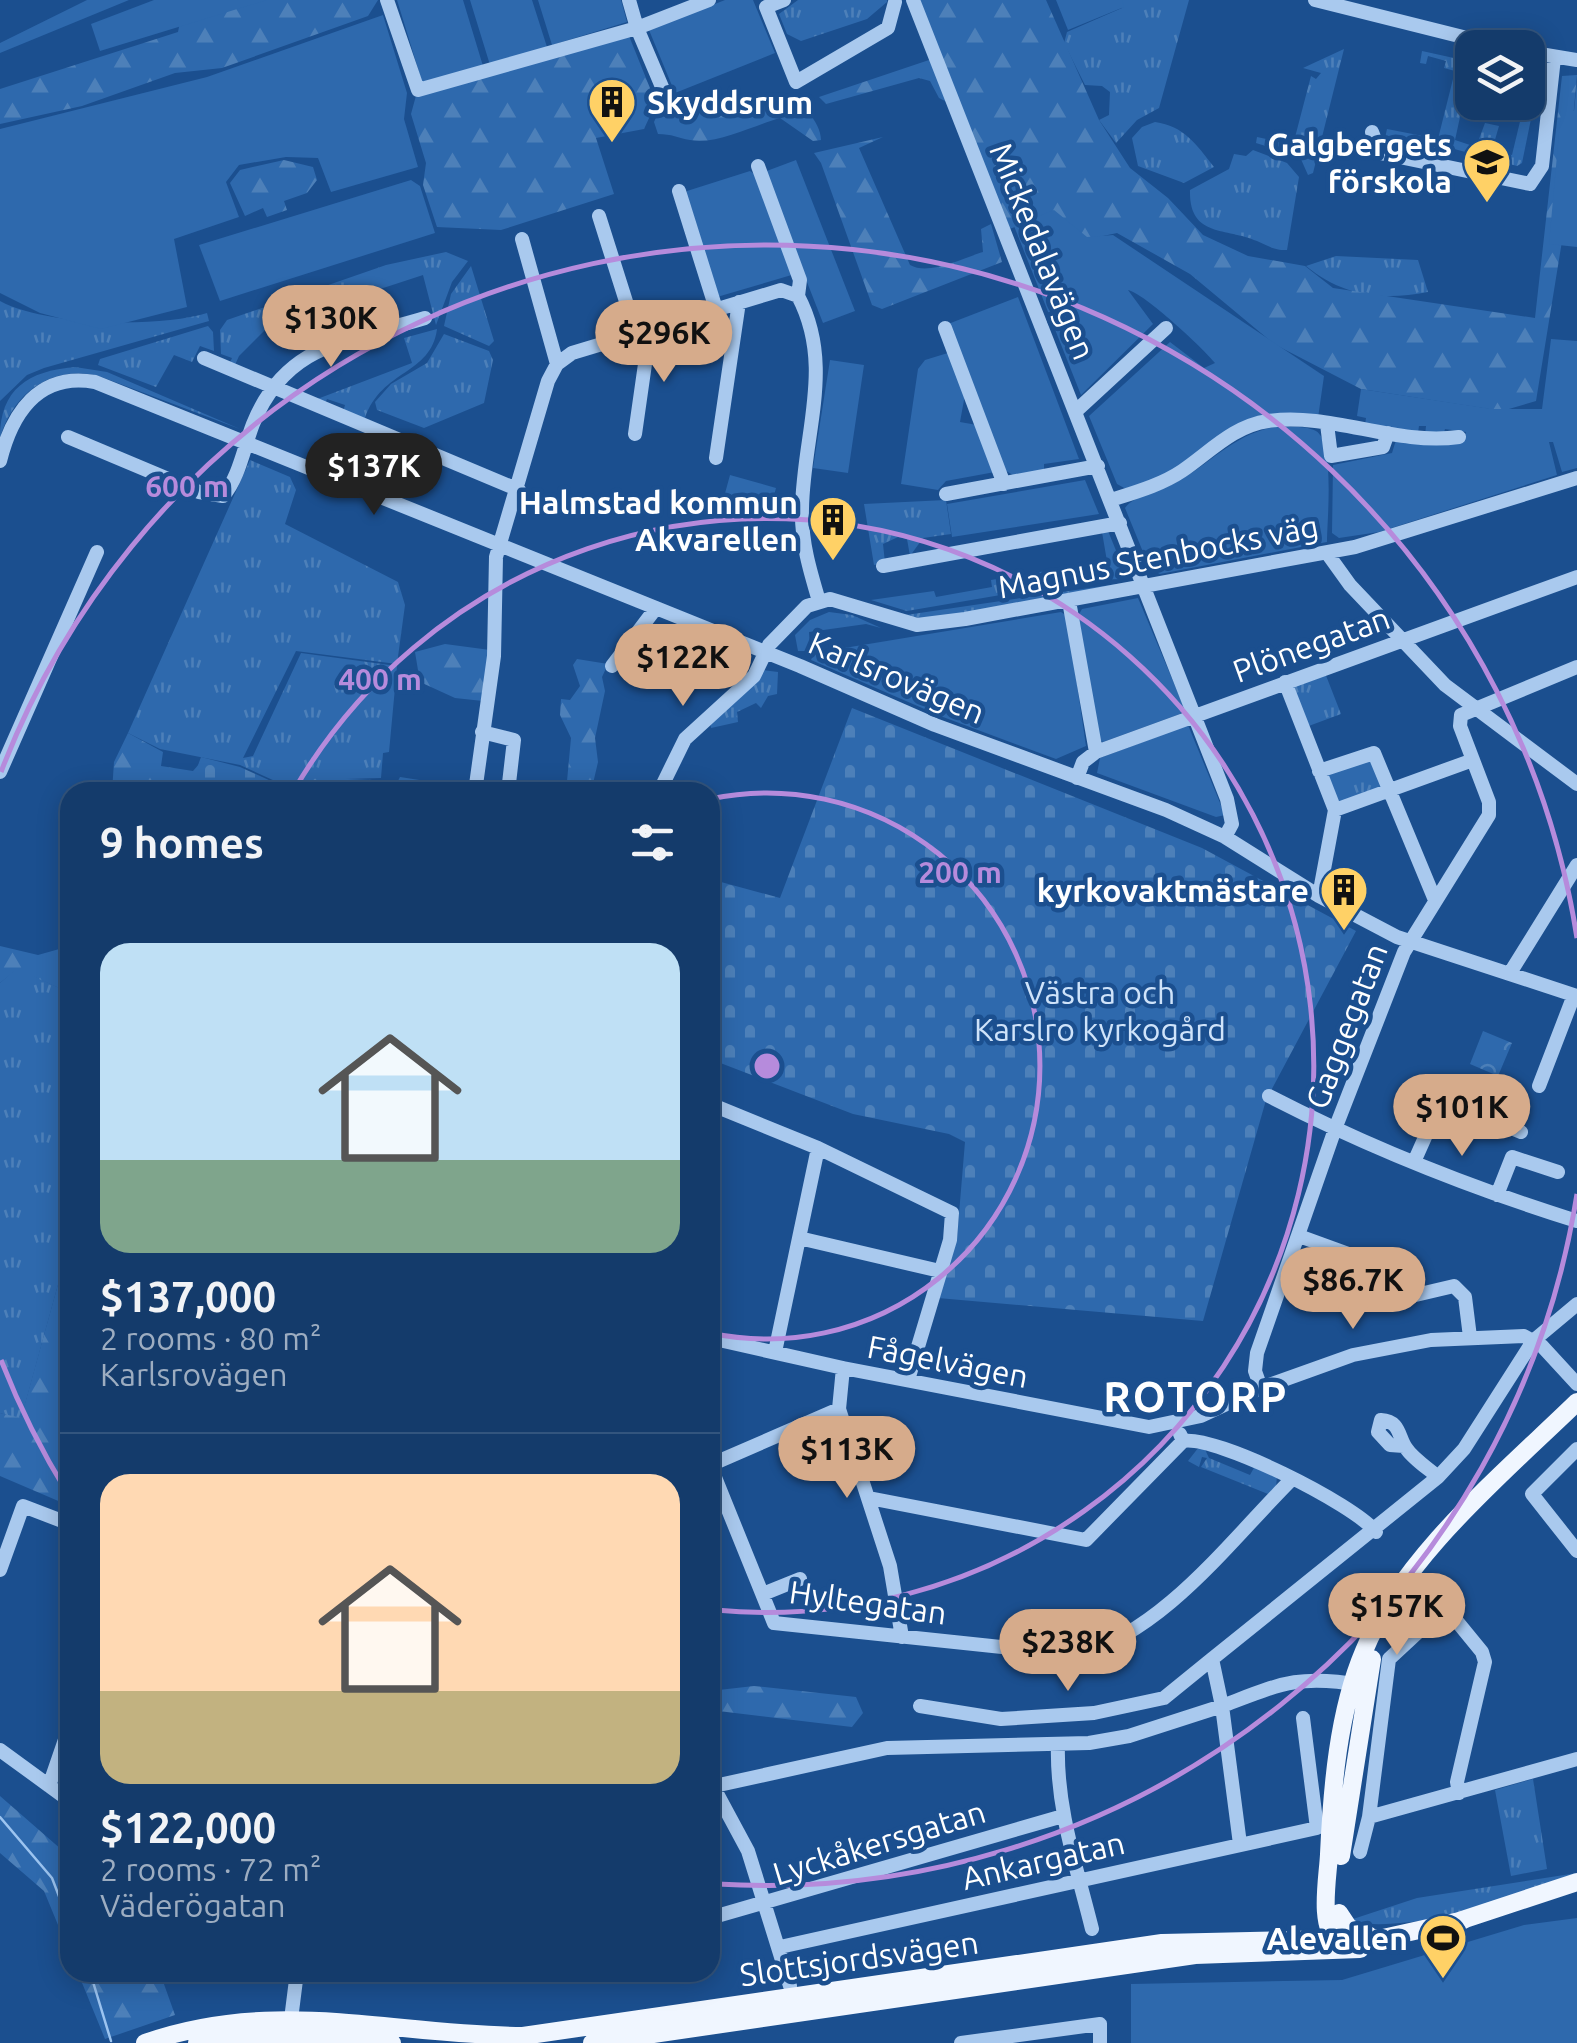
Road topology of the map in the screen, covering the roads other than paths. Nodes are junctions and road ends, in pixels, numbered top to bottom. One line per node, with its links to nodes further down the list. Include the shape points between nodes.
1 (387, 0): 9 (street, via 418,90)
2 (629, 0): 9 (street)
3 (709, 0): 9 (street)
4 (784, 0): 8 (street)
5 (1315, 0): 10 (street)
6 (894, 1): 7 (street); 8 (street, via 888,28 796,82)
7 (914, 2): 30 (street, Mickedalavägen)
8 (765, 3)
9 (637, 28): 14 (street)
10 (1455, 35)
11 (1545, 56): 12 (street)
12 (1554, 58): 13 (street); 15 (street, via 1542,166 1530,184 1380,153)
13 (1577, 60)
14 (665, 94)
15 (1372, 132)
16 (758, 166): 20 (street, via 800,280)
17 (680, 191): 22 (street)
18 (599, 216): 26 (street)
19 (522, 240): 28 (street)
20 (798, 296): 21 (street, via 782,290); 53 (street, via 814,326 818,358 801,512)
21 (739, 302): 22 (street); 37 (street)
22 (716, 309): 26 (street)
23 (425, 318): 29 (street, via 301,358)
24 (945, 328): 41 (street)
25 (1166, 328): 30 (street)
26 (643, 330): 28 (street, via 572,352); 33 (street)
27 (204, 358): 29 (street)
28 (556, 364): 42 (street)
29 (270, 389): 36 (street); 42 (street)
30 (1076, 411): 39 (street, Mickedalavägen)
31 (1327, 424): 32 (street); 32 (street, via 1330,456 1384,447); 44 (street, via 1249,425 1164,482)
32 (1388, 433): 35 (street)
33 (635, 434)
34 (68, 436): 36 (street, via 212,496 227,493)
35 (1458, 437)
36 (247, 442): 38 (street, Karlsrovägen, via 95,382 70,380 24,403); 46 (street, Karlsrovägen)
37 (716, 458)
38 (0, 461)
39 (1098, 466): 41 (street); 44 (street, Mickedalavägen)
40 (1577, 478): 48 (street, Magnus Stenbocks väg)
41 (1004, 484): 43 (street)
42 (518, 490): 46 (street)
43 (946, 494)
44 (1112, 500): 45 (street, Mickedalavägen)
45 (1120, 523): 49 (street); 51 (street, Mickedalavägen)
46 (502, 547): 54 (street, Karlsrovägen); 62 (street)
47 (97, 552): 66 (street)
48 (1327, 553): 51 (street, Magnus Stenbocks väg); 55 (street)
49 (883, 566)
50 (1577, 577): 55 (street, Plönegatan)
51 (1146, 587): 52 (street, Magnus Stenbocks väg); 61 (street, Mickedalavägen)
52 (1069, 600): 53 (street, Magnus Stenbocks väg, via 917,625 836,600); 63 (street)
53 (819, 601): 56 (street, via 794,617)
54 (656, 608): 56 (street, Karlsrovägen); 57 (street)
55 (1404, 639): 59 (street, Plönegatan); 60 (street)
56 (765, 652): 67 (street, Karlsrovägen); 70 (street, via 754,676 686,739)
57 (612, 666)
58 (1577, 667): 60 (street)
59 (1285, 682): 61 (street, Plönegatan); 65 (street)
60 (1475, 708): 64 (street, Gaggegatan, via 1459,720); 71 (street)
61 (1194, 716): 63 (street, Plönegatan); 74 (street, Mickedalavägen, via 1231,811)
62 (482, 732): 68 (street); 69 (street, via 514,740)
63 (1096, 752): 67 (street)
64 (1474, 760): 72 (street); 77 (street, Gaggegatan, via 1489,816)
65 (1319, 771): 72 (street, via 1374,754); 73 (street)
66 (0, 772)
67 (1076, 778): 74 (street, Karlsrovägen)
68 (476, 782)
69 (509, 782)
70 (664, 782)
71 (1577, 784)
72 (1391, 790): 73 (street); 77 (street)
73 (1336, 810): 76 (street)
74 (1225, 837): 76 (street, Karlsrovägen)
75 (1577, 865): 79 (street)
76 (1319, 896): 78 (street, Karlsrovägen)
77 (1435, 900): 78 (street, Gaggegatan)
78 (1409, 941): 79 (street, Karlsrovägen); 84 (street, Gaggegatan)
79 (1510, 973): 80 (street, Karlsrovägen)
80 (1576, 995): 81 (street)
81 (1539, 1086)
82 (1269, 1096): 84 (street)
83 (720, 1108): 86 (street)
84 (1335, 1130): 87 (street); 91 (street, Gaggegatan)
85 (1522, 1132): 87 (street, via 1442,1099)
86 (818, 1148): 92 (street); 93 (street, via 952,1212)
87 (1414, 1162): 89 (street)
88 (1558, 1172): 89 (street, via 1512,1157)
89 (1497, 1195): 90 (street)
90 (1577, 1221)
91 (1299, 1236): 95 (street, via 1354,1256 1373,1305 1454,1286 1465,1297); 102 (street, Gaggegatan, via 1257,1353)
92 (799, 1238): 93 (street); 98 (street)
93 (940, 1271): 100 (street)
94 (1577, 1304): 97 (street)
95 (1470, 1336): 97 (street, via 1515,1334); 102 (street, via 1353,1355)
96 (720, 1340): 98 (street, Fågelvägen)
97 (1533, 1341): 101 (street); 110 (street)
98 (774, 1352): 99 (street, Fågelvägen)
99 (844, 1368): 100 (street, Fågelvägen); 104 (street)
100 (908, 1380): 105 (street, Fågelvägen, via 1132,1426)
101 (1577, 1384)
102 (1261, 1388): 105 (street)
103 (1577, 1402): 122 (main road, via 1443,1536 1395,1596 1364,1648)
104 (840, 1409): 109 (street); 113 (street)
105 (1176, 1424): 106 (street)
106 (1182, 1440): 111 (street, via 1204,1440); 113 (street, via 1086,1540)
107 (1404, 1446): 110 (street)
108 (1577, 1449): 116 (street, via 1532,1494)
109 (720, 1461)
110 (1438, 1478): 115 (street)
111 (1291, 1480): 115 (street); 120 (street, Hyltegatan, via 1176,1595 1112,1646 1078,1656)
112 (720, 1489): 119 (street, Hyltegatan)
113 (869, 1498): 120 (street)
114 (60, 1520): 117 (street, via 22,1506)
115 (1376, 1532): 121 (street)
116 (1577, 1552)
117 (0, 1570)
118 (800, 1579): 119 (street)
119 (763, 1594): 120 (street, Hyltegatan, via 774,1623)
120 (902, 1637)
121 (1212, 1659): 123 (street, via 1164,1698 1101,1712 1001,1719); 124 (street)
122 (1359, 1685): 124 (street, via 1300,1679); 142 (main road, via 1335,1795)
123 (920, 1706)
124 (1222, 1706): 126 (street, via 1129,1736); 137 (street)
125 (1304, 1718): 137 (street, Ankargatan, via 1317,1828)
126 (1058, 1746): 130 (street, via 887,1748); 135 (street)
127 (0, 1750): 131 (street)
128 (60, 1756): 131 (street)
129 (1577, 1759): 132 (street)
130 (720, 1785)
131 (50, 1786): 133 (street)
132 (1459, 1793): 136 (street); 136 (street, via 1485,1662 1441,1602 1390,1658)
133 (60, 1794)
134 (720, 1803): 141 (street)
135 (1063, 1816): 139 (street); 141 (street, Lyckåkersgatan)
136 (1369, 1818): 138 (street)
137 (1240, 1844): 139 (street, Ankargatan)
138 (1360, 1852)
139 (1080, 1880): 145 (street); 149 (street, Ankargatan)
140 (1577, 1882): 144 (main road, Slottsjordsvägen)
141 (768, 1904): 143 (street, Lyckåkersgatan); 149 (street)
142 (1333, 1912): 146 (main road, via 1354,1932); 147 (main road); 148 (main road)
143 (720, 1916)
144 (1464, 1920): 146 (main road, Slottsjordsvägen); 150 (main road, Slottsjordsvägen)
145 (1092, 1929)
146 (1383, 1938): 147 (main road, Slottsjordsvägen)
147 (1332, 1939): 148 (main road, Slottsjordsvägen); 150 (main road)
148 (1306, 1945): 150 (main road, Slottsjordsvägen); 153 (main road, Slottsjordsvägen, via 1162,1942 523,2036); 157 (main road, Slottsjordsvägen, via 1194,1955)
149 (780, 1947): 152 (street)
150 (1352, 1950)
151 (299, 1982): 153 (street)
152 (790, 1986)
153 (295, 2031): 154 (main road, Slottsjordsvägen, via 212,2024); 155 (main road, Slottsjordsvägen); 156 (main road, Slottsjordsvägen)
154 (146, 2043)
155 (197, 2043)
156 (392, 2043)
157 (592, 2043)
158 (962, 2043): 159 (street, via 1100,2024)
159 (1100, 2043)

